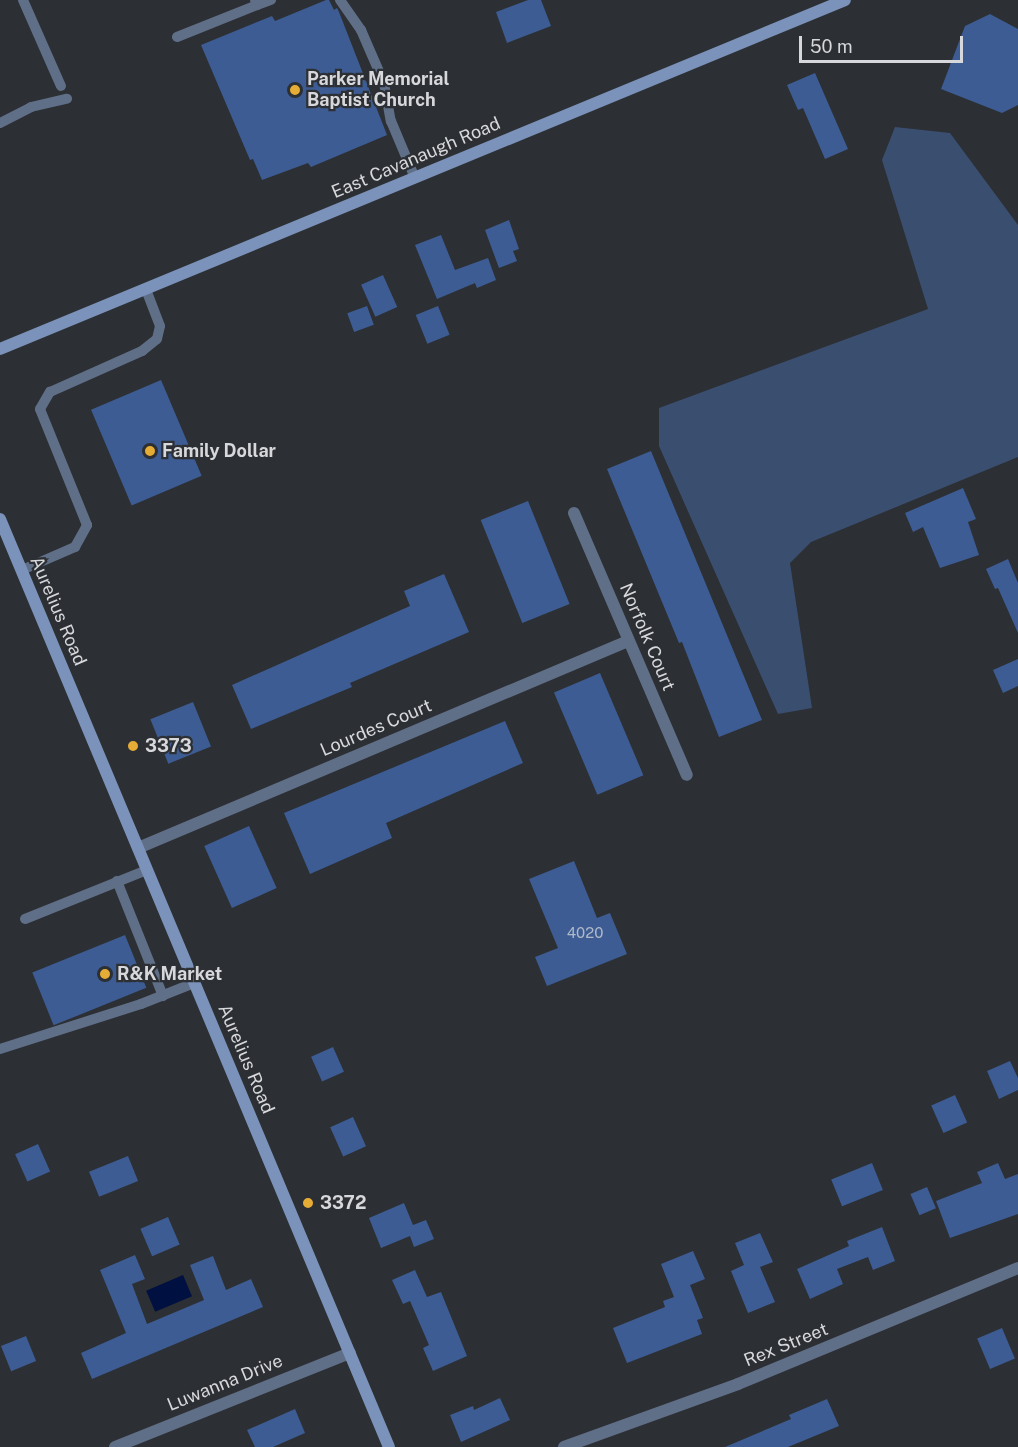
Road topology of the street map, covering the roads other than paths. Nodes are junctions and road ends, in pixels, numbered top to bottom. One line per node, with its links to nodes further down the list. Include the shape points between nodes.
1 (23, 0): 7 (lane)
2 (271, 0): 5 (lane)
3 (340, 0): 10 (lane, via 361,30 384,84 391,121)
4 (845, 0): 10 (street, East Cavanaugh Road)
5 (256, 2): 6 (lane)
6 (177, 37)
7 (61, 86)
8 (67, 99): 9 (lane, via 31,107)
9 (0, 123)
10 (415, 178): 11 (street, East Cavanaugh Road)
11 (146, 290): 12 (street, East Cavanaugh Road); 15 (lane, via 160,326 158,339 142,351 50,392 40,409 87,525 75,547)
12 (0, 349)
13 (574, 513): 16 (street, Norfolk Court)
14 (0, 519): 15 (street, Aurelius Road)
15 (22, 570): 18 (street, Aurelius Road)
16 (628, 641): 17 (street, Norfolk Court); 18 (street, Lourdes Court)
17 (687, 775)
18 (138, 848): 19 (street, Aurelius Road)
19 (147, 870): 20 (lane); 22 (street, Aurelius Road)
20 (117, 881): 21 (lane); 23 (lane)
21 (25, 919)
22 (194, 983): 23 (lane); 26 (street, Aurelius Road)
23 (163, 996): 24 (lane)
24 (0, 1049)
25 (1018, 1268): 29 (street, Rex Street, via 738,1384)
26 (350, 1353): 27 (street, Luwanna Drive); 28 (street, Aurelius Road)
27 (115, 1447)
28 (389, 1447)
29 (564, 1447)

